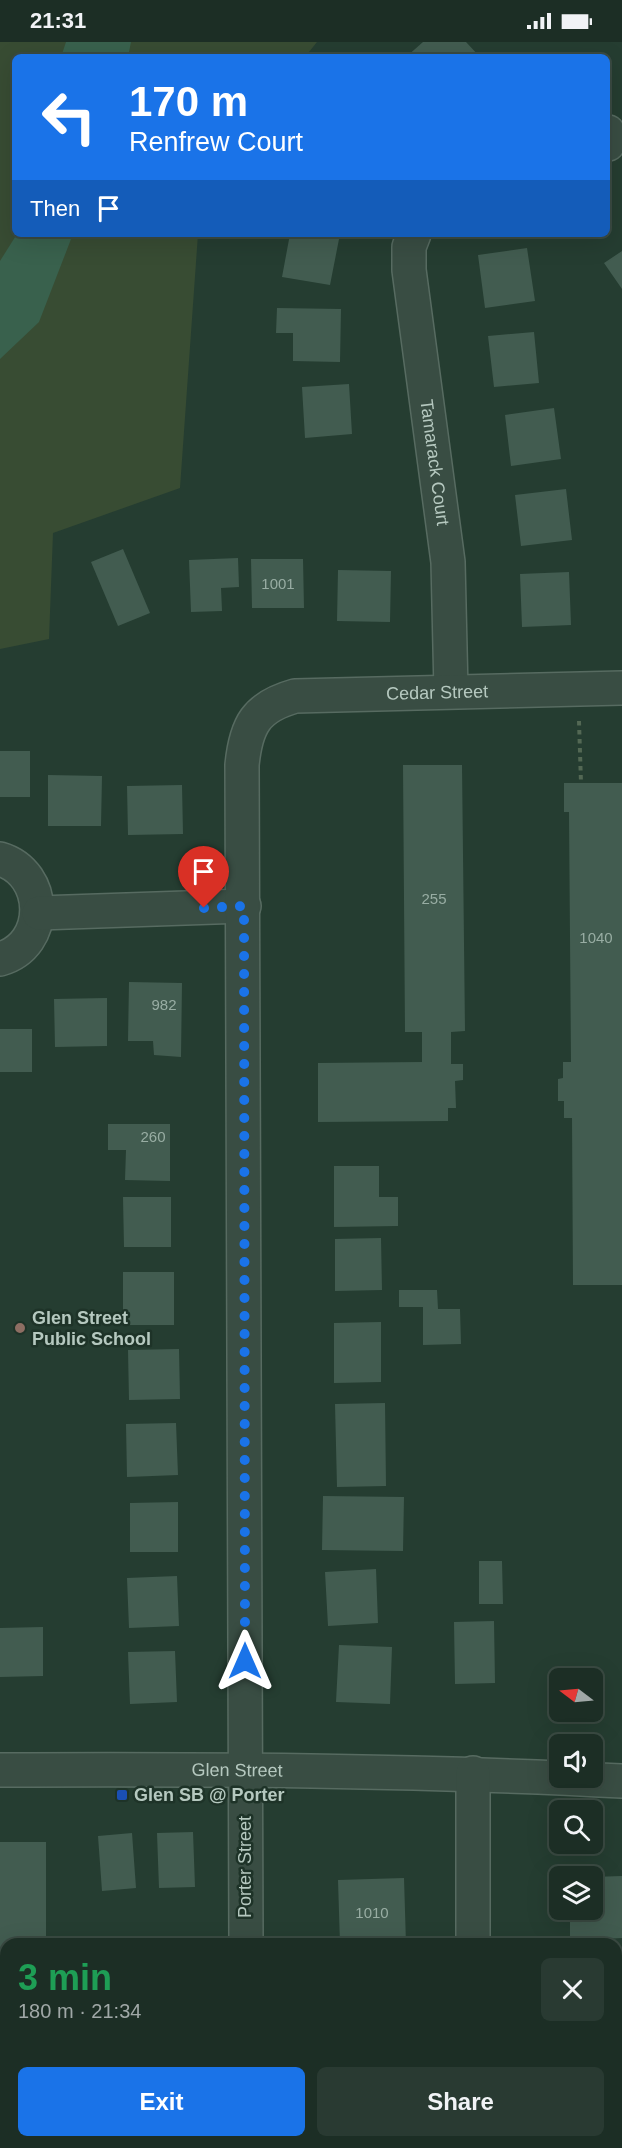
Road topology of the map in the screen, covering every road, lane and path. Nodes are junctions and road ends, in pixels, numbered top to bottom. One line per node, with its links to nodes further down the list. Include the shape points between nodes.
1 (413, 237): 3 (street, Tamarack Court, via 410,270 448,561)
2 (622, 688): 3 (street, Cedar Street)
3 (452, 692): 4 (street, Cedar Street, via 295,696 270,705)
4 (258, 715): 8 (street, Porter Street, via 245,740 242,765)
5 (579, 721): 6 (path)
6 (581, 783)
7 (0, 859): 9 (street, via 22,871 32,885)
8 (244, 906): 9 (street); 11 (street, Porter Street)
9 (39, 913): 10 (street, via 19,949)
10 (0, 959)
11 (245, 1769): 12 (street, Glen Street); 13 (street, Glen Street); 15 (street, Porter Street)
12 (0, 1770)
13 (473, 1773): 14 (street, Glen Street); 16 (street)
14 (622, 1781)
15 (246, 1938)
16 (473, 1938)

